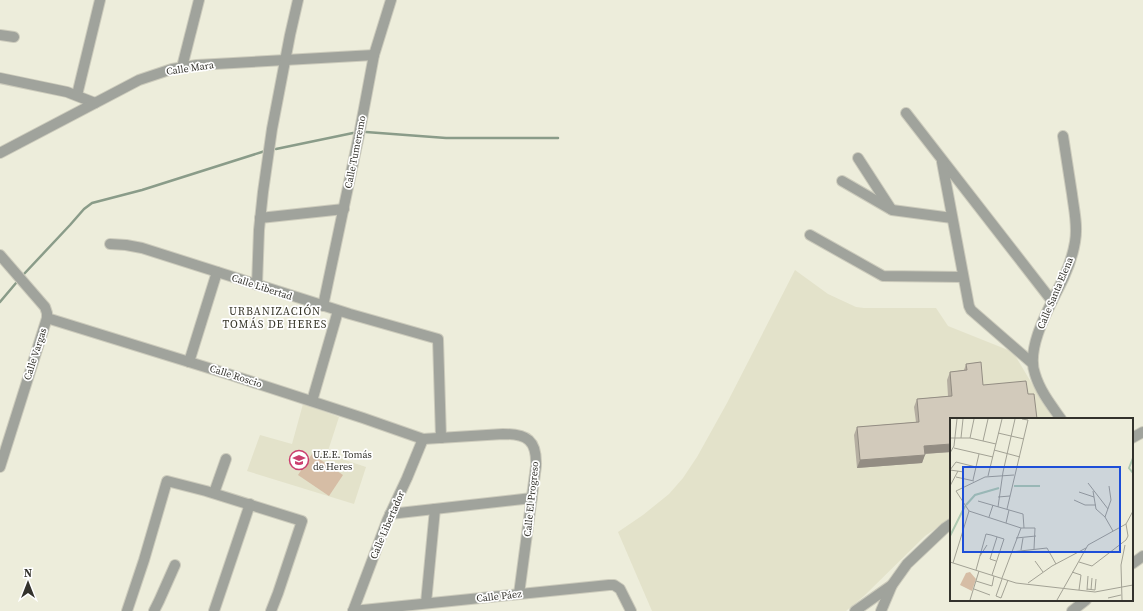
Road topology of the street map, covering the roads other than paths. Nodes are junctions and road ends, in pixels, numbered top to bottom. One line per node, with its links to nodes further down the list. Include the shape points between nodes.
1 (99, 0): 11 (street)
2 (199, 0): 9 (street)
3 (298, 0): 8 (street)
4 (391, 0): 7 (street, Calle Tumeremo)
5 (0, 35): 6 (street)
6 (14, 37)
7 (374, 55): 8 (street, Calle Mara); 19 (street, Calle Tumeremo)
8 (285, 60): 9 (street, Calle Mara); 21 (street, via 272,129)
9 (182, 67): 12 (street, Calle Mara, via 139,80)
10 (0, 78): 11 (street)
11 (77, 95): 12 (street)
12 (95, 103): 15 (street, Calle Mara)
13 (906, 113): 17 (street)
14 (1063, 136): 29 (street, Calle Santa Elena, via 1076,231 1069,266)
15 (0, 153)
16 (858, 158): 20 (street)
17 (942, 160): 22 (street); 29 (street)
18 (842, 181): 20 (street)
19 (344, 209): 21 (street); 30 (street, Calle Tumeremo)
20 (892, 210): 22 (street)
21 (260, 218): 28 (street)
22 (952, 218): 27 (street)
23 (810, 235): 27 (street, via 883,276)
24 (110, 244): 26 (street, Calle Libertad, via 142,248)
25 (0, 255): 32 (street, Calle Vargas, via 45,307)
26 (217, 272): 28 (street, Calle Libertad); 33 (street)
27 (963, 277): 34 (street, via 970,308)
28 (257, 285): 30 (street, Calle Libertad)
29 (1052, 301): 34 (street, Calle Santa Elena, via 1041,326)
30 (323, 306): 31 (street, Calle Libertad)
31 (338, 311): 35 (street); 39 (street, Calle Libertad, via 438,339)
32 (47, 318): 33 (street, Calle Roscio); 42 (street, Calle Vargas)
33 (189, 362): 35 (street, Calle Roscio)
34 (1032, 363): 36 (street, Calle Santa Elena, via 1045,395)
35 (312, 401): 40 (street, Calle Roscio)
36 (1060, 418)
37 (1143, 432): 38 (street)
38 (1133, 437)
39 (441, 438): 40 (street, Calle El Progreso); 44 (street, Calle El Progreso, via 516,434 526,437 536,453)
40 (423, 439): 47 (street, Calle Libertador)
41 (226, 459): 43 (street)
42 (0, 467)
43 (214, 493): 45 (street); 56 (street, via 167,481)
44 (532, 498): 46 (street); 53 (street, Calle El Progreso)
45 (250, 504): 58 (street); 59 (street, via 302,521)
46 (435, 509): 47 (street); 55 (street)
47 (390, 514): 60 (street, Calle Libertador)
48 (950, 525): 52 (street, via 906,564)
49 (1143, 556): 50 (street)
50 (1133, 563)
51 (175, 565): 57 (street)
52 (892, 585): 62 (street); 63 (street)
53 (519, 594): 55 (street, Calle Páez); 61 (street, Calle Páez, via 614,585 620,589)
54 (1085, 601): 64 (street)
55 (426, 603): 60 (street, Calle Páez)
56 (127, 611)
57 (154, 611)
58 (214, 611)
59 (271, 611)
60 (353, 611)
61 (631, 611)
62 (856, 611)
63 (881, 611)
64 (1072, 611)

